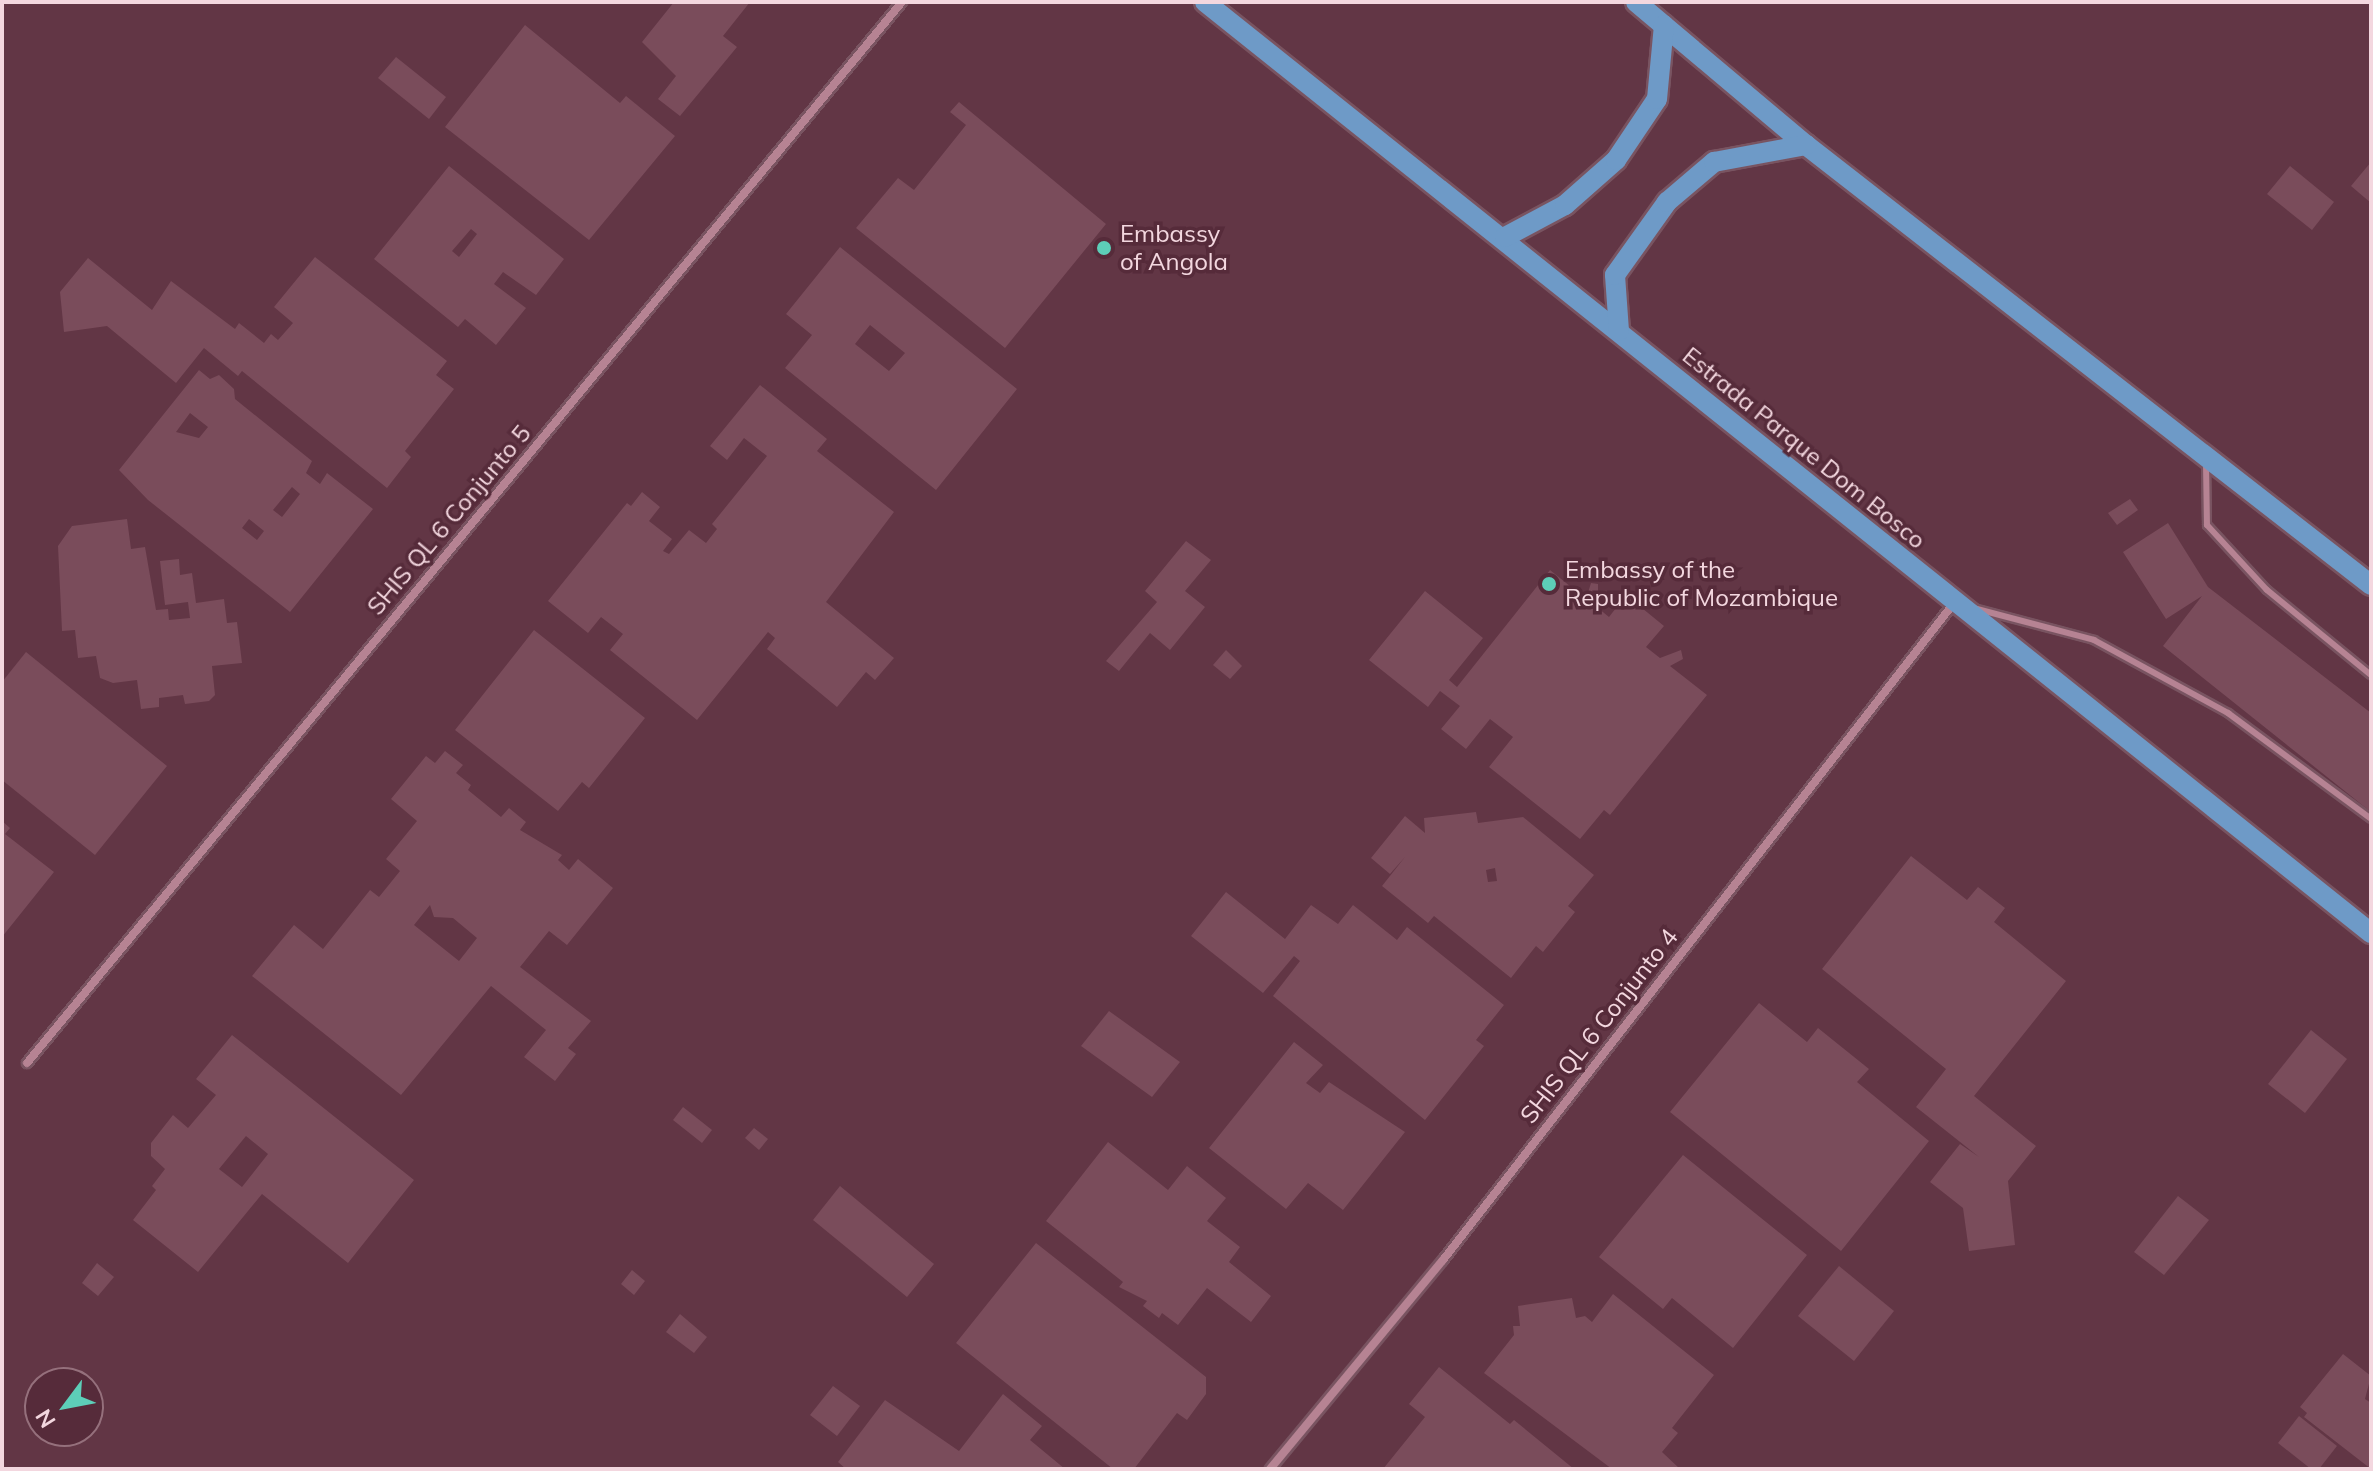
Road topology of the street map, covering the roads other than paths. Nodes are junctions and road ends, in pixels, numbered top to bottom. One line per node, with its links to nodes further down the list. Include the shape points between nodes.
1 (902, 2): 14 (street, SHIS QL 6 Conjunto 5)
2 (1205, 2): 6 (main road, Estrada Parque Dom Bosco)
3 (1636, 2): 4 (main road)
4 (1664, 25): 5 (main road); 6 (main road, via 1657,99 1616,160 1565,205)
5 (1806, 145): 7 (main road, via 1714,162 1667,202 1615,275); 8 (main road)
6 (1505, 237): 7 (main road, Estrada Parque Dom Bosco)
7 (1619, 331): 10 (main road, Estrada Parque Dom Bosco)
8 (2205, 454): 9 (main road); 11 (lane, via 2207,525 2267,590)
9 (2371, 585)
10 (1954, 603): 12 (lane, via 2094,640 2228,713); 13 (main road, Estrada Parque Dom Bosco); 15 (street, SHIS QL 6 Conjunto 4, via 1443,1260)
11 (2371, 675)
12 (2371, 819)
13 (2371, 933)
14 (27, 1063)
15 (1270, 1469)

